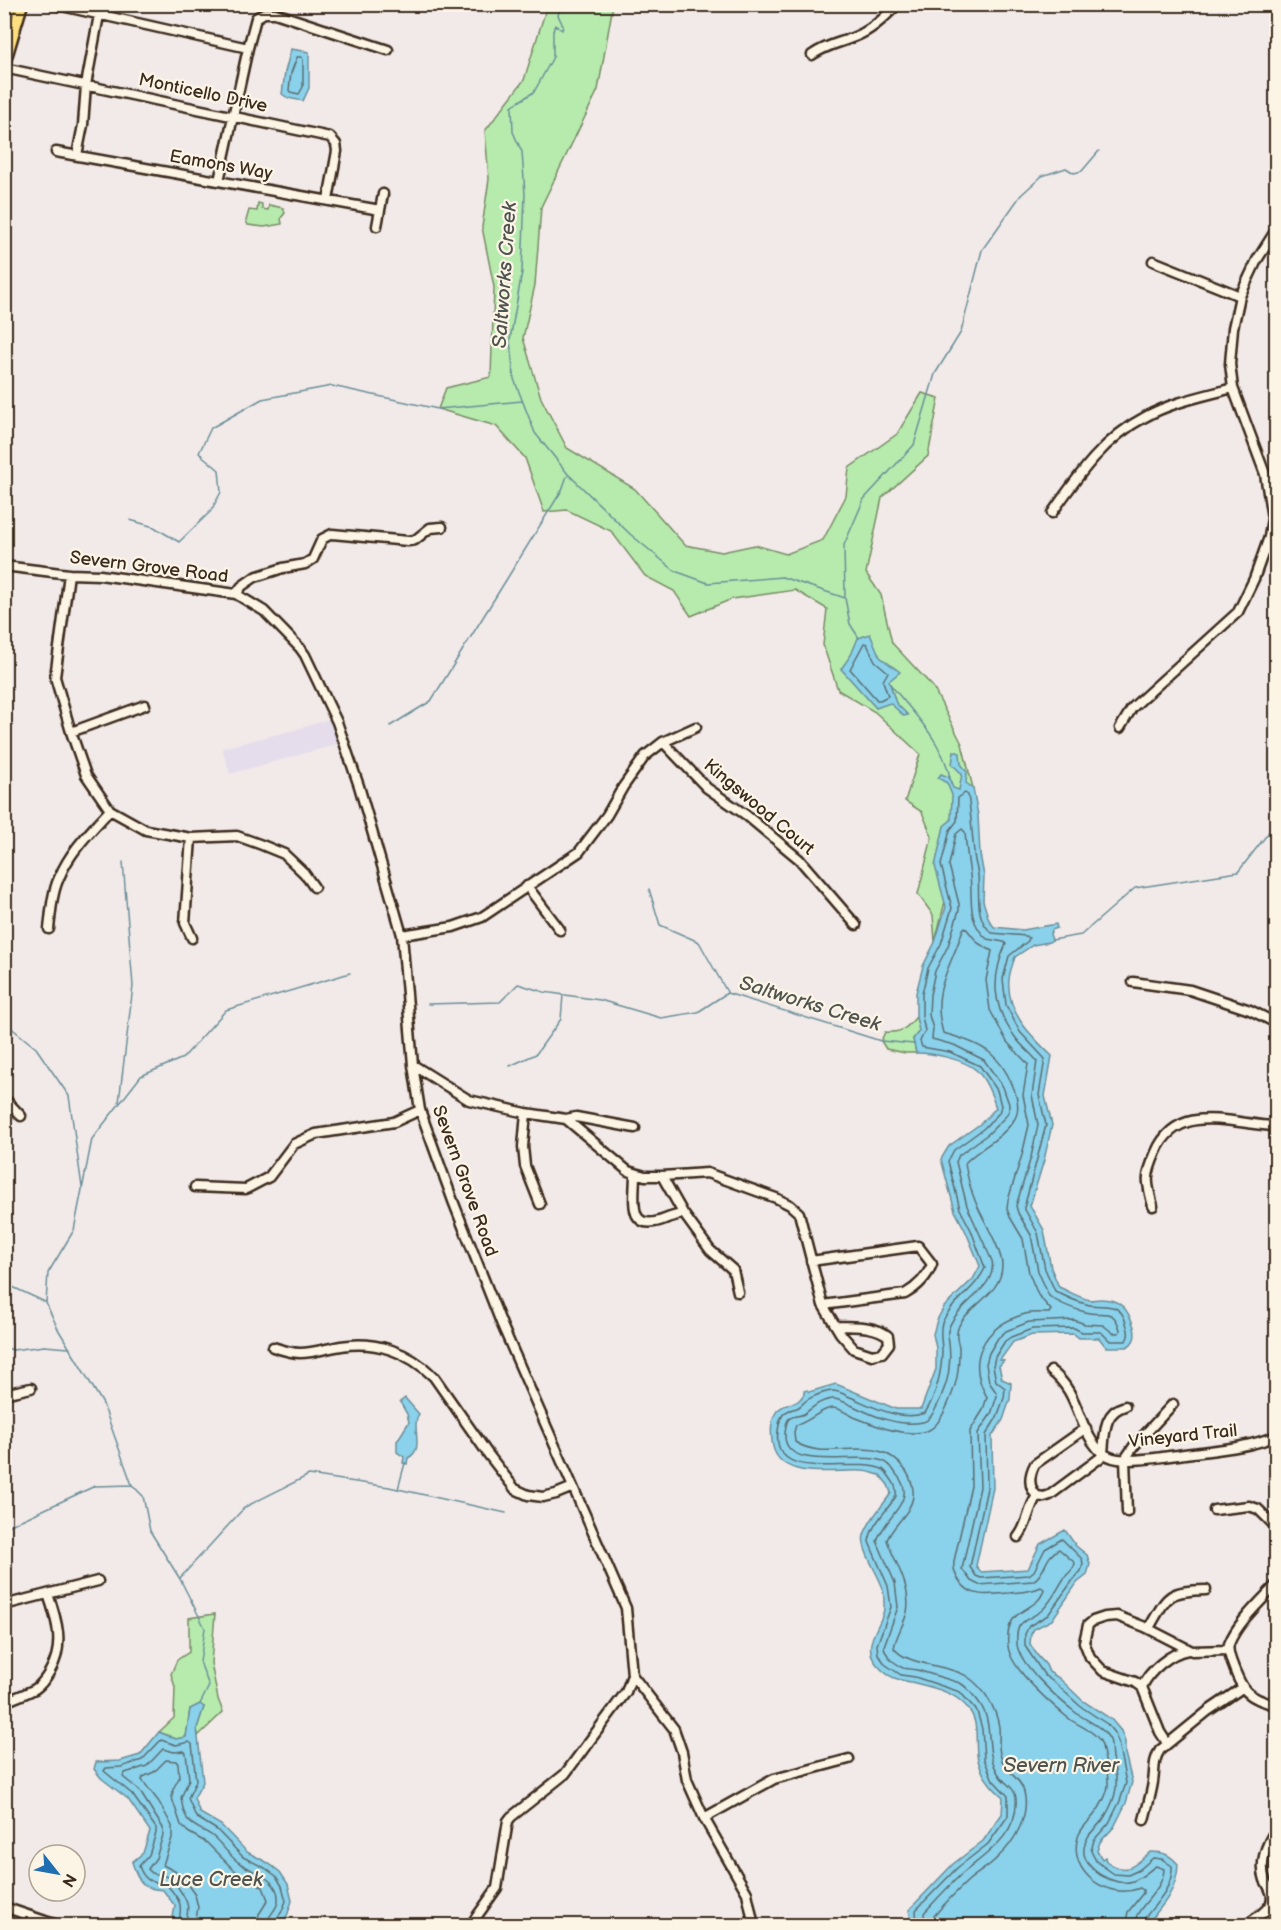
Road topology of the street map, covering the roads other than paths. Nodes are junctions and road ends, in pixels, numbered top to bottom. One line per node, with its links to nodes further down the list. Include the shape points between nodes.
1 (11, 4): 6 (main road)
2 (22, 4): 10 (main road)
3 (52, 4): 5 (street)
4 (898, 4): 9 (street, via 861,34 824,46)
5 (99, 15): 7 (street); 11 (street)
6 (4, 28)
7 (248, 48): 8 (street, via 256,18 275,13); 12 (street)
8 (388, 50)
9 (812, 55)
10 (4, 66): 11 (street, Monticello Drive)
11 (86, 85): 12 (street, Monticello Drive); 14 (street)
12 (234, 116): 15 (street); 17 (street, Monticello Drive, via 330,137 337,151)
13 (56, 152): 14 (street, Eamons Way)
14 (77, 155): 15 (street, Eamons Way)
15 (219, 182): 17 (street, Eamons Way)
16 (383, 194): 18 (street)
17 (328, 200): 18 (street, Eamons Way)
18 (380, 210): 19 (street)
19 (377, 226)
20 (1276, 230): 22 (street)
21 (1153, 261): 22 (street)
22 (1240, 296): 23 (street, via 1231,346)
23 (1233, 387): 24 (street, via 1174,404 1123,431 1090,460); 25 (street, via 1263,467)
24 (1053, 513)
25 (1274, 518): 32 (street, via 1262,559 1238,612 1132,708)
26 (442, 527): 29 (street, via 430,528 408,541 332,534 322,539 313,559 255,577)
27 (4, 566): 28 (street, Severn Grove Road)
28 (69, 574): 29 (street, Severn Grove Road); 33 (street, via 55,677)
29 (236, 594): 42 (street, Severn Grove Road, via 264,611 300,648 321,687 359,786)
30 (145, 705): 33 (street)
31 (696, 727): 34 (street)
32 (1120, 728)
33 (71, 732): 35 (street, via 86,775)
34 (663, 742): 38 (street, via 645,756 579,852); 39 (street, Kingswood Court, via 706,788 799,859)
35 (110, 810): 36 (street, via 146,830); 40 (street, via 75,848 58,879)
36 (191, 838): 37 (street, via 237,836 262,845 284,854); 43 (street, via 185,923)
37 (314, 886)
38 (527, 886): 41 (street); 42 (street, via 482,917 453,927)
39 (856, 925)
40 (49, 929)
41 (560, 930)
42 (402, 935): 46 (street, Severn Grove Road)
43 (192, 938)
44 (1133, 982): 45 (street, via 1190,990 1249,1009)
45 (1276, 1023)
46 (413, 1065): 48 (street, Severn Grove Road); 49 (street, via 470,1100)
47 (4, 1098): 50 (street)
48 (420, 1110): 56 (street, via 394,1122 308,1137 294,1144 269,1177 246,1189); 74 (street, Severn Grove Road, via 502,1325)
49 (526, 1113): 51 (street); 57 (street, via 525,1166)
50 (21, 1116)
51 (566, 1119): 53 (street, via 576,1117); 54 (street)
52 (1276, 1126): 58 (street, via 1205,1119 1172,1128 1160,1142 1147,1172)
53 (635, 1128)
54 (635, 1173): 55 (street); 59 (street, via 635,1209 642,1222 658,1222)
55 (662, 1176): 59 (street); 60 (street, via 707,1173 776,1197 799,1213)
56 (195, 1186)
57 (540, 1204)
58 (1153, 1206)
59 (683, 1213): 61 (street, via 710,1250 733,1270)
60 (811, 1261): 62 (street); 62 (street, via 918,1246 932,1264 930,1272 905,1294)
61 (738, 1292)
62 (823, 1305): 63 (street)
63 (837, 1326): 63 (street, via 847,1342 862,1353 882,1353 889,1344 883,1332)
64 (273, 1347): 74 (street, via 299,1353 372,1345 399,1353 434,1377 515,1489 543,1497)
65 (1051, 1371): 70 (street, via 1070,1392)
66 (31, 1388): 67 (street)
67 (4, 1394)
68 (1173, 1404): 73 (street)
69 (1125, 1406): 72 (street, via 1109,1417)
70 (1086, 1428): 72 (street); 75 (street, via 1035,1464 1030,1485)
71 (1276, 1436): 73 (street, Vineyard Trail, via 1229,1449)
72 (1102, 1453): 73 (street, Vineyard Trail); 75 (street, via 1050,1495)
73 (1125, 1459): 77 (street)
74 (573, 1486): 88 (street, Severn Grove Road, via 627,1608)
75 (1037, 1496): 79 (street)
76 (1214, 1510): 78 (street, via 1254,1507)
77 (1126, 1512)
78 (1276, 1527)
79 (1018, 1537)
80 (98, 1581): 83 (street)
81 (1276, 1585): 87 (street, via 1249,1614)
82 (1206, 1590): 85 (street, via 1182,1590 1172,1595)
83 (48, 1594): 84 (street); 91 (street, via 59,1632 55,1663 37,1688)
84 (4, 1605)
85 (1149, 1628): 86 (street); 89 (street, via 1113,1615 1090,1623 1084,1642 1096,1666)
86 (1189, 1650): 87 (street); 89 (street, via 1169,1658)
87 (1228, 1650): 90 (street)
88 (632, 1675): 95 (street, via 674,1730 687,1780); 100 (street, via 626,1692 565,1774 508,1821 497,1888)
89 (1142, 1688): 93 (street)
90 (1242, 1688): 92 (street); 93 (street)
91 (4, 1702)
92 (1276, 1705)
93 (1167, 1743): 96 (street, via 1157,1756)
94 (849, 1759): 95 (street, via 774,1779)
95 (704, 1818): 101 (street, via 747,1893)
96 (1143, 1820)
97 (1276, 1830): 102 (street, via 1263,1866 1272,1892 1270,1903)
98 (4, 1907): 99 (street)
99 (60, 1926)
100 (470, 1926)
101 (754, 1926)
102 (1245, 1926)

